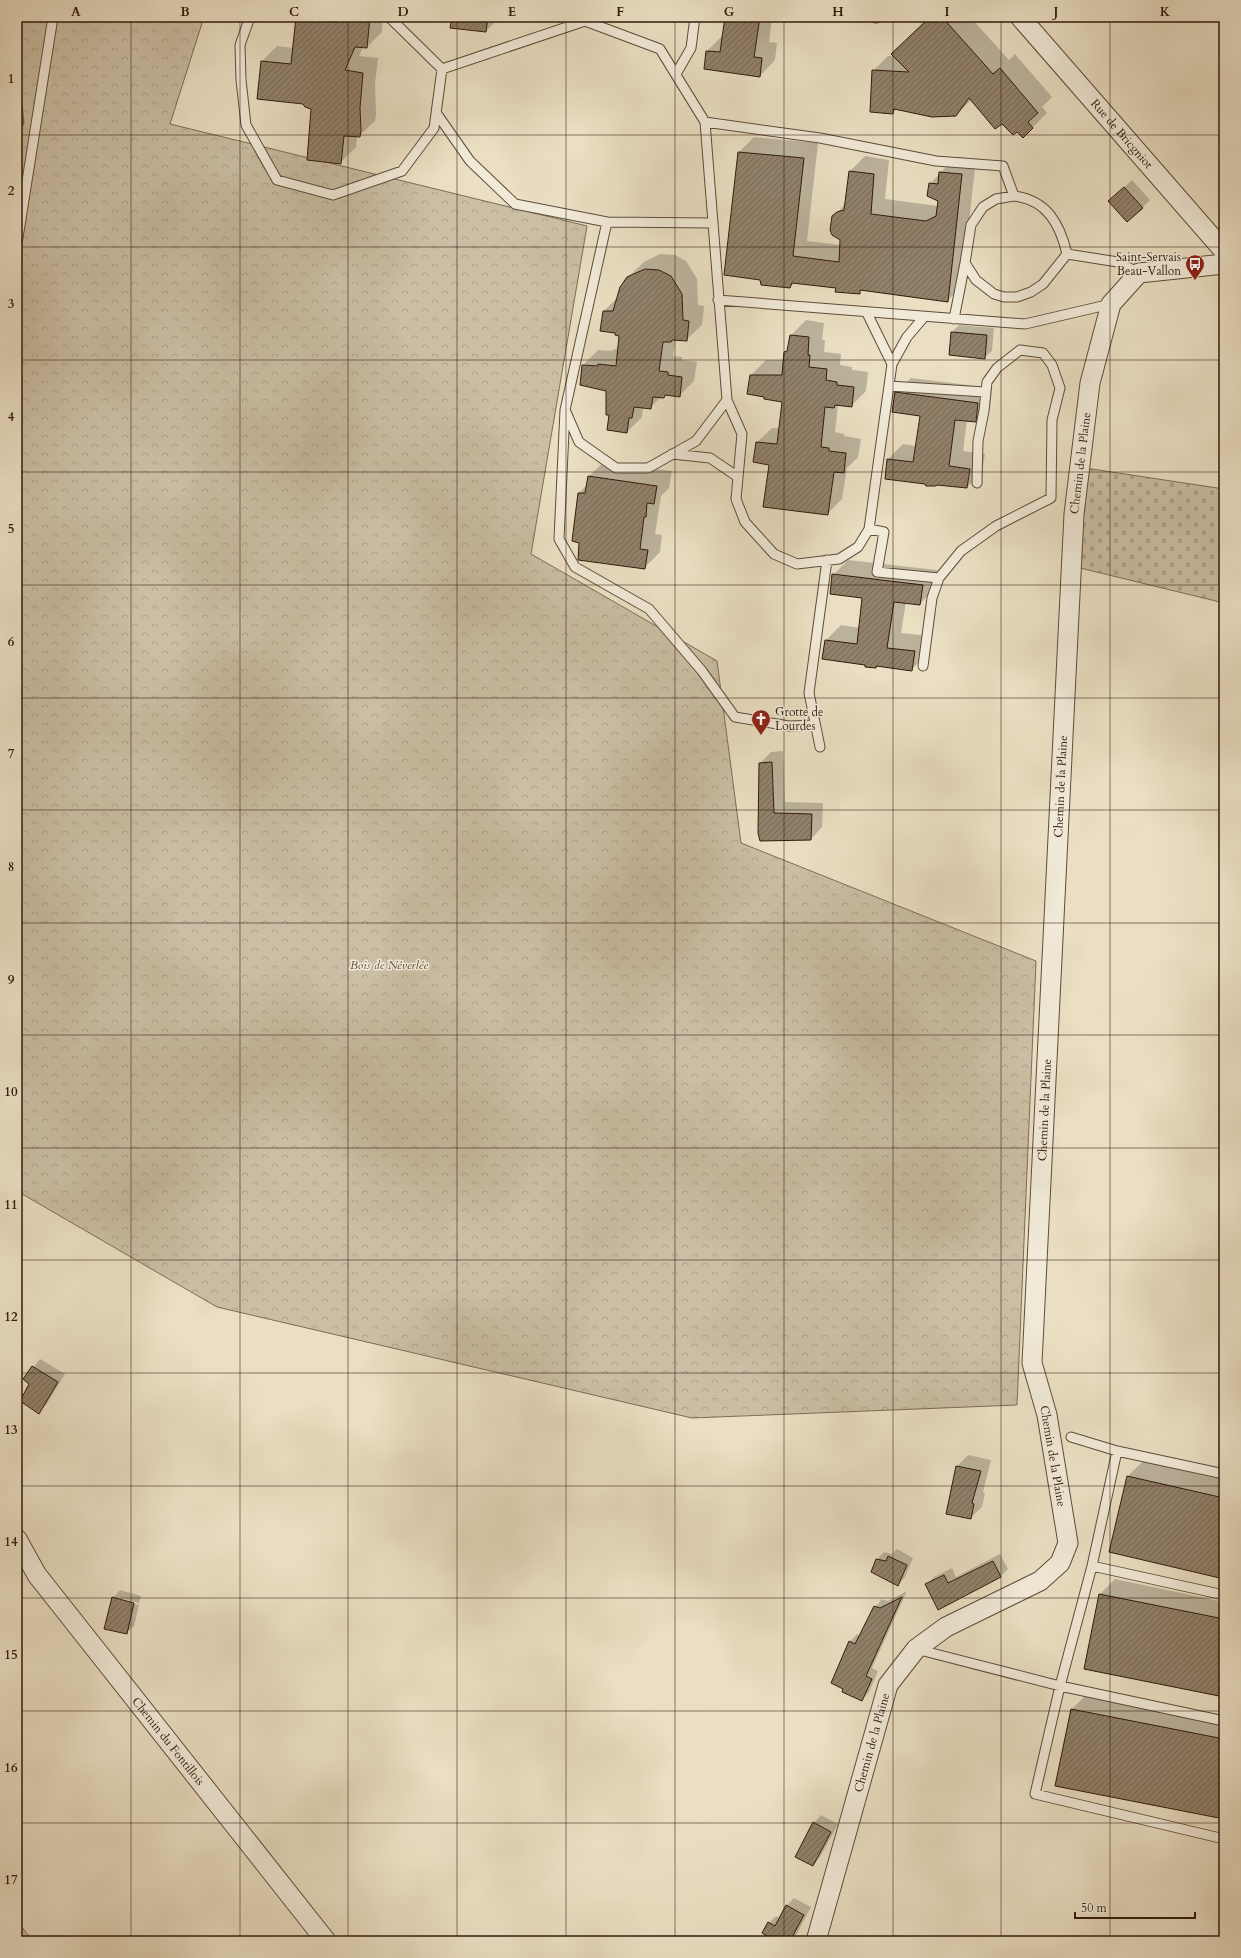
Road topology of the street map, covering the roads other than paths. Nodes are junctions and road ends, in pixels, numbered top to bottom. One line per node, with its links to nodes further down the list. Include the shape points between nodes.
1 (53, 17): 14 (lane)
2 (250, 17): 9 (lane, via 240,45 246,125 277,180 333,196 402,171 434,128)
3 (389, 17): 7 (lane)
4 (695, 17): 8 (lane, via 691,48)
5 (1020, 17): 15 (street, Rue de Bricgniot)
6 (585, 19): 7 (lane); 8 (lane, via 660,49)
7 (442, 69): 9 (lane)
8 (676, 74): 10 (lane)
9 (436, 114): 12 (lane, via 470,161 514,204)
10 (705, 122): 11 (lane, via 820,138 936,161 1003,166); 13 (lane)
11 (1014, 196): 16 (lane, via 1026,197 1040,203 1057,225); 17 (lane, via 996,199 983,207 971,225)
12 (607, 222): 13 (lane); 29 (lane)
13 (712, 223): 20 (lane)
14 (17, 244)
15 (1224, 251)
16 (1067, 254): 17 (lane, via 1043,284 1017,297 994,294 976,280); 19 (lane, via 1118,262)
17 (966, 263): 24 (lane)
18 (1224, 264): 19 (street)
19 (1139, 273): 21 (street, Chemin de la Plaine)
20 (718, 300): 22 (lane); 28 (lane)
21 (1111, 304): 24 (lane, via 1025,324); 45 (street, Chemin de la Plaine, via 1090,384 1074,514 1032,1363 1047,1415 1068,1543 1060,1563 1040,1581 946,1627)
22 (868, 313): 23 (lane); 25 (lane)
23 (924, 317): 24 (lane); 25 (lane, via 907,337)
24 (954, 319)
25 (892, 364): 26 (lane)
26 (889, 386): 27 (lane); 33 (lane)
27 (985, 392): 32 (lane, via 977,456); 35 (lane, via 987,382 996,368 1020,350 1043,353 1049,359 1060,388 1052,420 1051,498 996,526 962,551)
28 (727, 400): 30 (lane, via 696,441); 31 (lane, via 742,434)
29 (565, 410): 30 (lane, via 579,442 616,468 648,468); 37 (lane, via 559,539 575,567 649,609 702,671 735,717 789,726)
30 (672, 454): 31 (lane, via 710,458)
31 (738, 477): 34 (lane, via 736,498 745,522 774,554 797,564)
32 (977, 483)
33 (870, 529): 34 (lane, via 858,547 839,559); 35 (lane, via 884,532 877,572)
34 (827, 560): 37 (lane, via 809,693)
35 (939, 578): 36 (lane, via 932,598)
36 (923, 666)
37 (815, 725): 38 (lane)
38 (820, 747)
39 (1071, 1438): 40 (lane)
40 (1117, 1451): 41 (lane); 43 (lane)
41 (1224, 1474)
42 (17, 1539): 49 (street, Chemin du Fontillois, via 37,1575)
43 (1092, 1566): 44 (lane); 46 (lane)
44 (1224, 1595)
45 (916, 1649): 46 (lane); 50 (street, Chemin de la Plaine, via 888,1685)
46 (1060, 1686): 47 (lane); 48 (lane, via 1035,1794)
47 (1224, 1721)
48 (1224, 1839)
49 (326, 1941)
50 (816, 1941)

